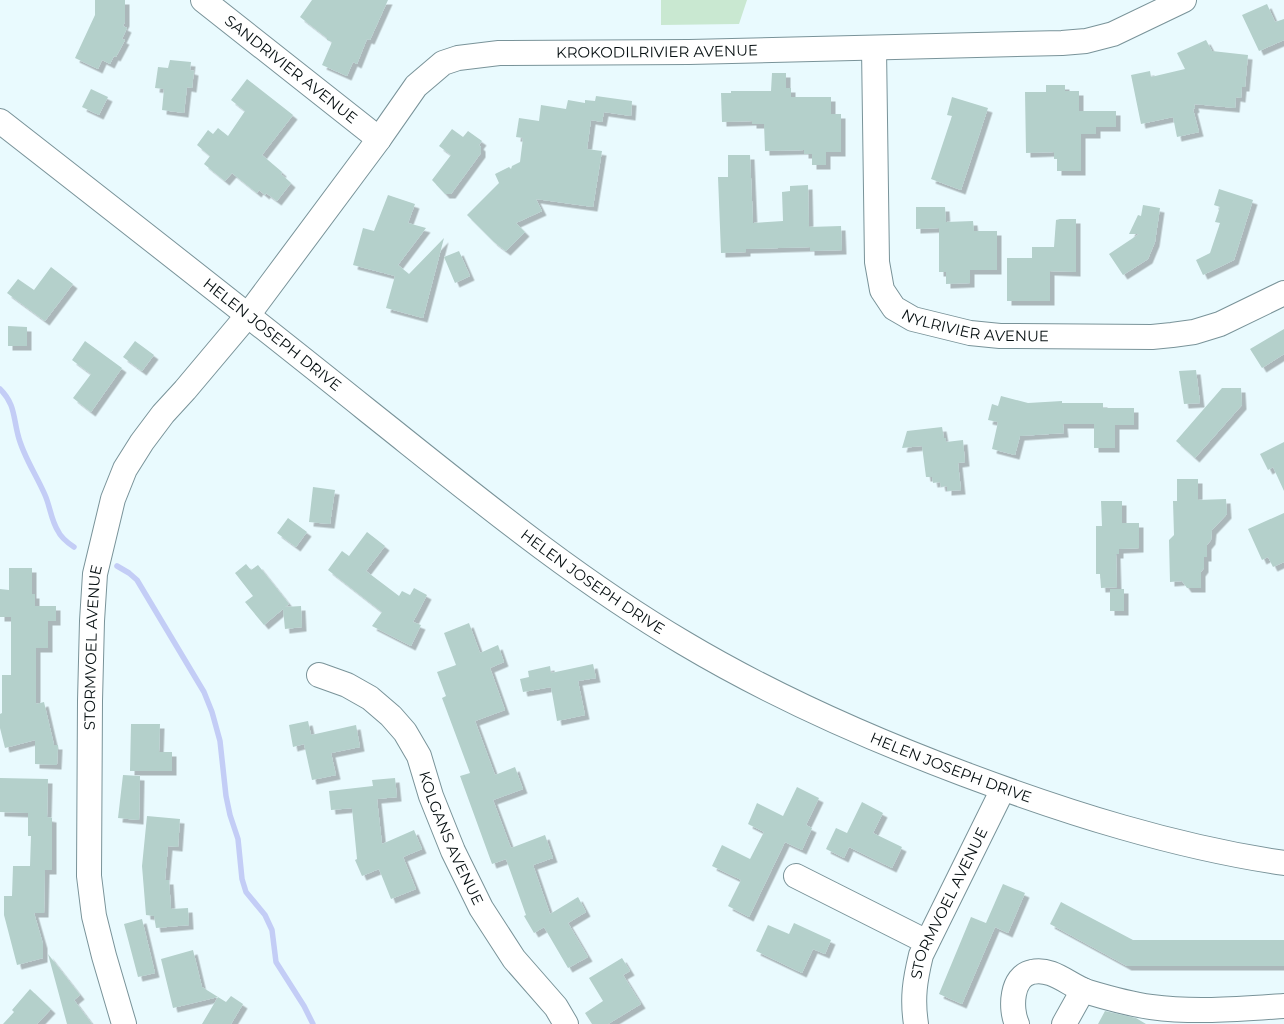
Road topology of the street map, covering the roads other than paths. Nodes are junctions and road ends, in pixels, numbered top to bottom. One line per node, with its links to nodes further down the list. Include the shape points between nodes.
1 (203, 0): 5 (street, SANDRIVIER AVENUE)
2 (1184, 0): 3 (street, KROKODILRIVIER AVENUE, via 1113,34 1086,41)
3 (874, 48): 5 (street, KROKODILRIVIER AVENUE, via 499,53 458,58 443,63 416,86); 6 (street, NYLRIVIER AVENUE, via 877,262 882,290 894,308 913,319 1000,336 1152,337 1194,332 1220,324)
4 (0, 121): 7 (street, HELEN JOSEPH DRIVE)
5 (379, 139): 7 (street, KROKODILRIVIER AVENUE)
6 (1284, 293)
7 (248, 315): 9 (street, HELEN JOSEPH DRIVE, via 488,506 598,588 683,643 826,717); 16 (street, STORMVOEL AVENUE, via 162,414 126,468 113,499 96,574 90,701 89,876 98,932)
8 (319, 675): 17 (street, KOLGANS AVENUE, via 370,698 405,732 419,756 453,851 481,908 514,959 556,1007)
9 (1003, 789): 10 (street, HELEN JOSEPH DRIVE, via 1148,834); 12 (street, STORMVOEL AVENUE)
10 (1284, 863)
11 (796, 876): 12 (street)
12 (927, 942): 18 (street, STORMVOEL AVENUE, via 920,955 915,981 913,1005)
13 (1083, 990): 15 (street); 19 (street, via 1052,974 1029,972 1021,977 1016,988 1013,1005); 20 (street)
14 (1284, 1006): 15 (street)
15 (1176, 1017)
16 (124, 1024)
17 (566, 1024)
18 (916, 1024)
19 (1017, 1024)
20 (1064, 1024)

